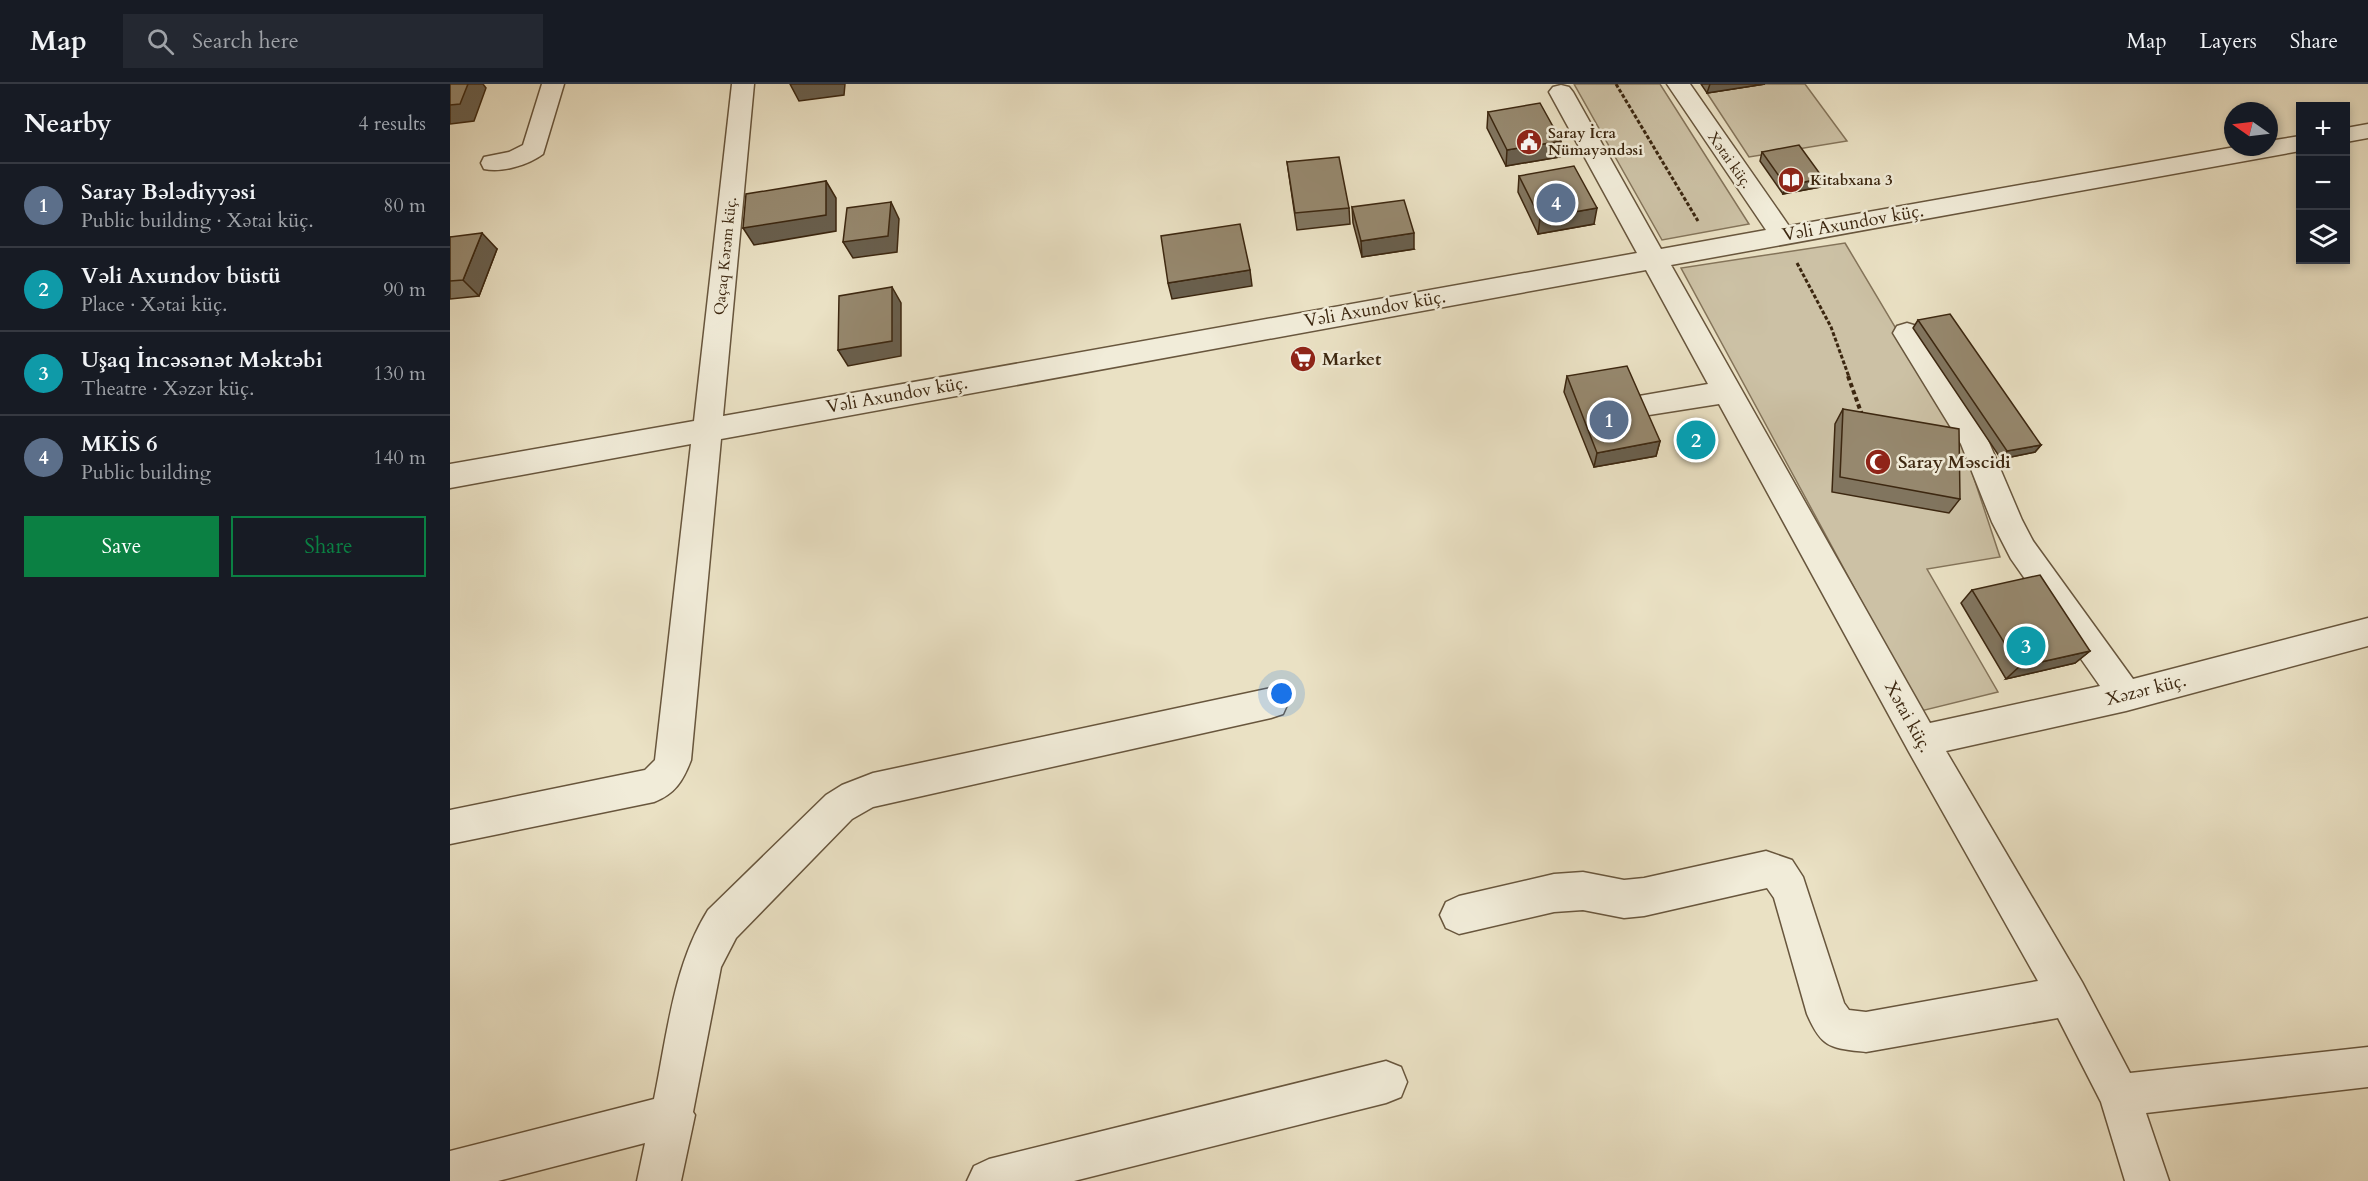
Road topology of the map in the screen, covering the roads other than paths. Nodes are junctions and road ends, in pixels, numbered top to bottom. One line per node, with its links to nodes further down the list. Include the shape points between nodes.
1 (553, 84): 8 (street, via 534,148 526,155)
2 (743, 84): 14 (street, Qaçaq Kərəm küç.)
3 (1678, 84): 9 (street, Xətai küç.)
4 (1561, 92): 10 (street, Xətai küç.)
5 (2368, 131): 6 (street)
6 (2350, 134)
7 (2296, 144): 9 (street, Vəli Axundov küç.)
8 (493, 163)
9 (1782, 235): 10 (street, Vəli Axundov küç.)
10 (1655, 259): 12 (street, Xətai küç.); 14 (street, Vəli Axundov küç.)
11 (1907, 333): 17 (street, via 1975,441 2022,550)
12 (1728, 392): 13 (street); 19 (street, Xətai küç.)
13 (1648, 404)
14 (707, 428): 15 (street, Vəli Axundov küç.); 20 (street, Qaçaq Kərəm küç., via 669,771 654,786)
15 (450, 476)
16 (2368, 632): 17 (street, Xəzər küç.)
17 (2126, 696): 19 (street, Xəzər küç.)
18 (1271, 703): 26 (street, via 873,790 840,807 722,924 711,943 701,967)
19 (1921, 741): 22 (street, Xətai küç.)
20 (452, 827)
21 (1459, 915): 22 (street, via 1554,893 1583,891 1624,899 1644,897 1766,869 1779,873 1791,890 1827,1014 1838,1029 1866,1032)
22 (2068, 996): 25 (street, Xətai küç.)
23 (2368, 1067): 25 (street)
24 (1386, 1082): 29 (street)
25 (2119, 1095): 30 (street, Xətai küç.)
26 (674, 1115): 27 (street); 28 (street)
27 (450, 1172)
28 (659, 1181)
29 (988, 1181)
30 (2147, 1181)

